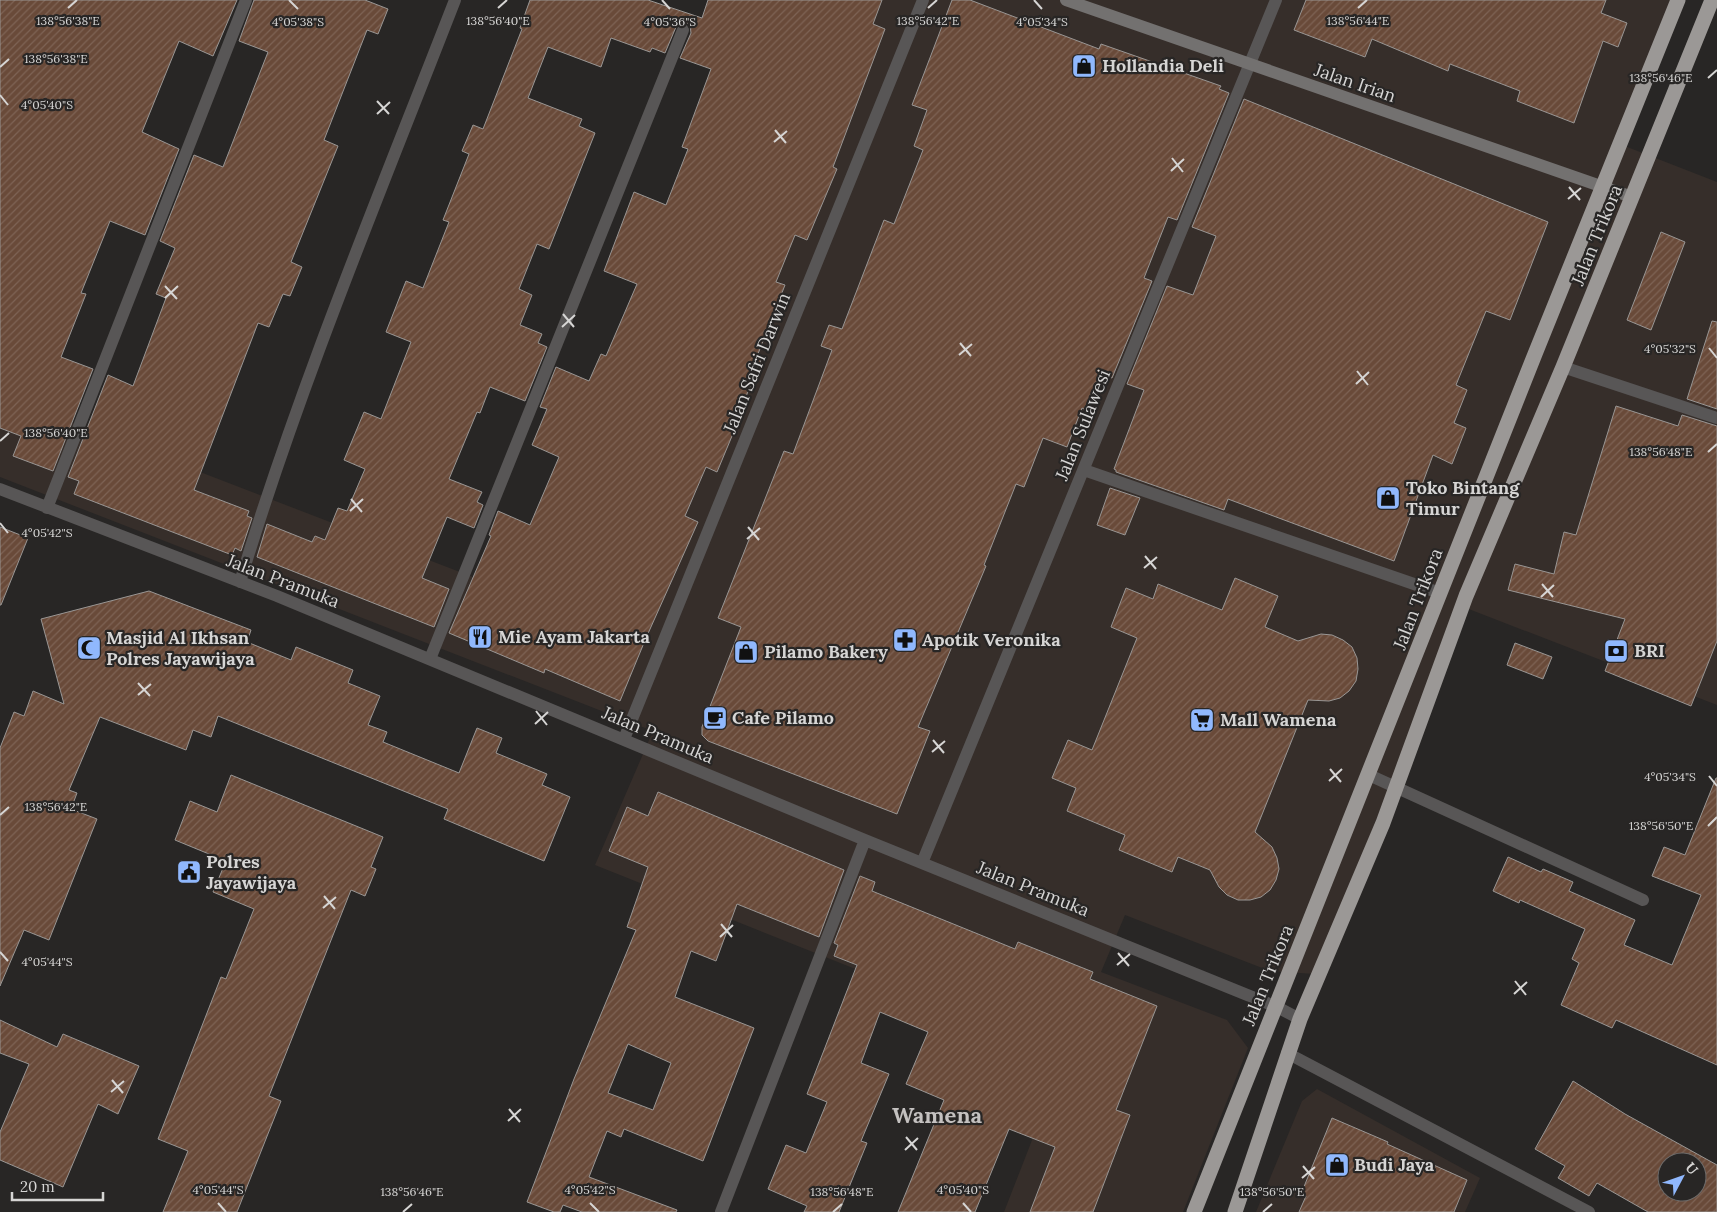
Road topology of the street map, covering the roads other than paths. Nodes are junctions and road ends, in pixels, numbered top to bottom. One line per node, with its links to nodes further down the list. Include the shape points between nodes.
1 (246, 0): 16 (street)
2 (455, 0): 17 (street, via 334,311 268,493)
3 (923, 0): 20 (street, Jalan Safri Darwin)
4 (1066, 0): 9 (main road, Jalan Irian)
5 (1276, 0): 9 (street, Jalan Sulawesi)
6 (1678, 0): 10 (highway, Jalan Trikora)
7 (1712, 0): 11 (highway, Jalan Trikora)
8 (683, 30): 19 (street)
9 (1250, 65): 10 (main road, Jalan Irian); 14 (street, Jalan Sulawesi)
10 (1604, 188): 11 (main road, Jalan Irian); 18 (highway, Jalan Trikora)
11 (1632, 197): 12 (highway, Jalan Trikora)
12 (1564, 367): 13 (street); 22 (highway, Jalan Trikora, via 1466,596)
13 (1717, 418)
14 (1084, 470): 18 (street); 24 (street, Jalan Sulawesi)
15 (0, 489): 16 (street, Jalan Pramuka)
16 (47, 508): 17 (street, Jalan Pramuka)
17 (240, 582): 19 (street, Jalan Pramuka)
18 (1440, 593): 21 (highway, Jalan Trikora)
19 (430, 659): 20 (street, Jalan Pramuka)
20 (624, 739): 23 (street, Jalan Pramuka)
21 (1369, 775): 22 (street); 26 (highway, Jalan Trikora)
22 (1397, 786): 25 (street); 27 (highway, Jalan Trikora)
23 (865, 840): 24 (street, Jalan Pramuka); 29 (street)
24 (922, 862): 26 (street, Jalan Pramuka)
25 (1643, 900)
26 (1276, 1007): 27 (street, Jalan Pramuka); 30 (highway, Jalan Trikora)
27 (1300, 1019): 28 (highway, Jalan Trikora)
28 (1287, 1053): 31 (highway, Jalan Trikora); 32 (street)
29 (721, 1212)
30 (1194, 1212)
31 (1235, 1212)
32 (1589, 1212)

